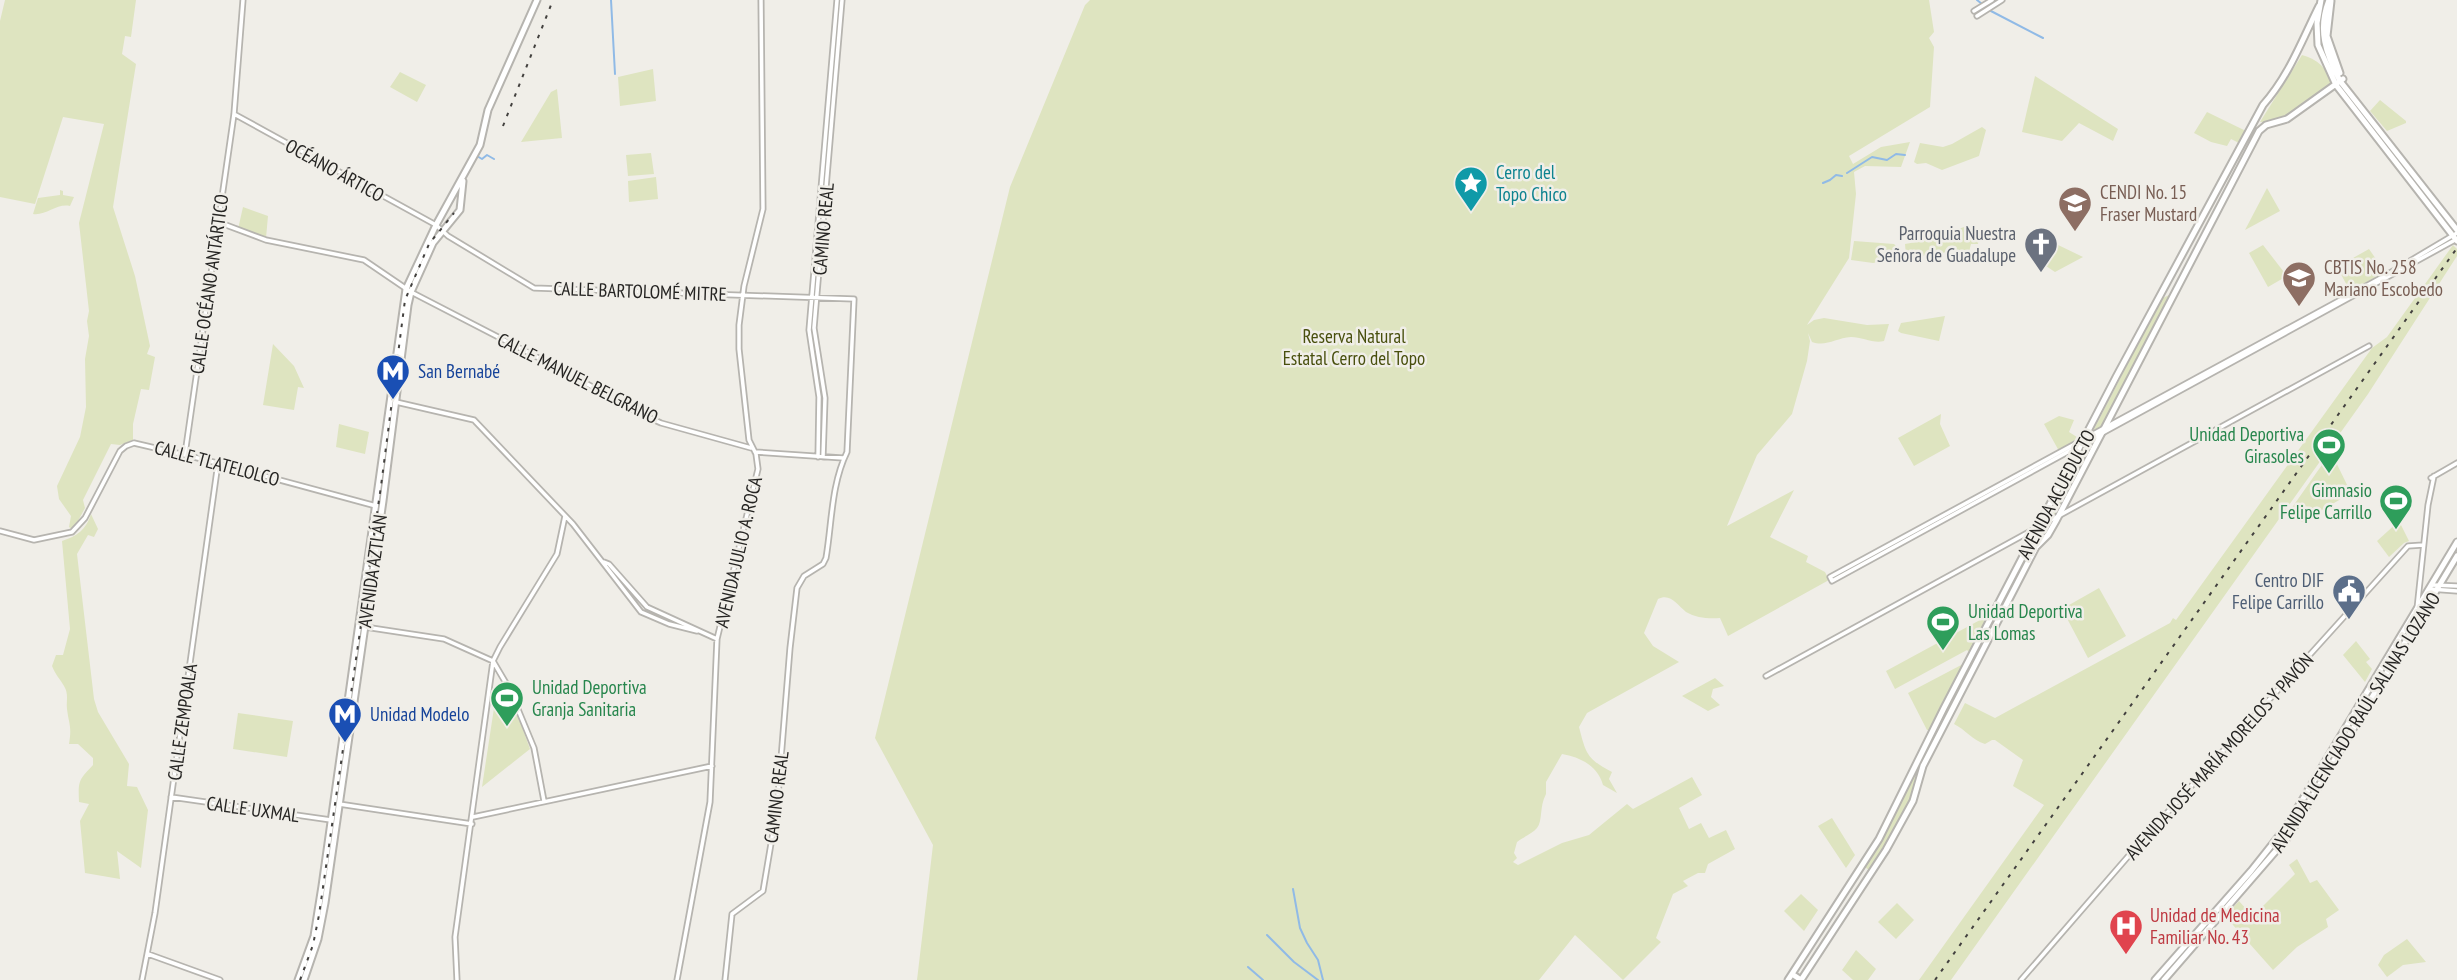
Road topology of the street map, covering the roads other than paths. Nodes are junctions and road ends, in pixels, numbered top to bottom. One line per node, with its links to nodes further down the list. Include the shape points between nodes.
1 (243, 0): 13 (street, CALLE OCÉANO ANTÁRTICO)
2 (537, 0): 17 (main road, AVENIDA AZTLÁN, via 488,110 480,145)
3 (761, 0): 34 (street, AVENIDA JULIO A. ROCA, via 763,209)
4 (840, 0): 35 (street, CAMINO REAL)
5 (1992, 0): 6 (street, via 1975,13)
6 (2002, 0)
7 (2330, 0): 11 (main road, via 2322,26); 12 (main road, via 2327,36)
8 (2320, 3): 9 (main road); 10 (main road, via 2317,39); 14 (main road, AVENIDA ACUEDUCTO, via 2291,65)
9 (2312, 10)
10 (2324, 62): 11 (main road); 12 (main road)
11 (2336, 74): 12 (main road)
12 (2340, 82): 15 (main road, via 2287,119); 16 (main road)
13 (234, 114): 20 (street, CALLE OCÉANO ANTÁRTICO); 22 (street, OCÉANO ÁRTICO)
14 (2253, 125): 15 (main road); 18 (main road, AVENIDA ACUEDUCTO)
15 (2261, 129): 19 (main road, AVENIDA ACUEDUCTO)
16 (2390, 152): 25 (main road); 25 (main road, via 2409,169)
17 (464, 174): 21 (main road, AVENIDA AZTLÁN, via 460,210); 22 (main road, AVENIDA AZTLÁN)
18 (2211, 200): 19 (main road); 29 (main road, AVENIDA ACUEDUCTO)
19 (2221, 206): 26 (main road, AVENIDA ACUEDUCTO)
20 (218, 222): 32 (street, CALLE MANUEL BELGRANO, via 267,240 362,259); 43 (street, CALLE OCÉANO ANTÁRTICO)
21 (448, 224): 23 (main road, AVENIDA AZTLÁN); 24 (main road)
22 (436, 225): 23 (street, OCÉANO ÁRTICO); 32 (main road, AVENIDA AZTLÁN)
23 (442, 231): 24 (street, CALLE BARTOLOMÉ MITRE); 32 (main road, AVENIDA AZTLÁN)
24 (448, 236): 34 (street, CALLE BARTOLOMÉ MITRE, via 534,288)
25 (2456, 236): 39 (street)
26 (2197, 250): 27 (main road); 28 (main road, AVENIDA ACUEDUCTO)
27 (2203, 256)
28 (2190, 263): 29 (main road); 30 (main road, AVENIDA ACUEDUCTO)
29 (2174, 271): 30 (main road, via 2180,271); 31 (main road, AVENIDA ACUEDUCTO)
30 (2183, 278): 33 (main road, AVENIDA ACUEDUCTO)
31 (2167, 284): 33 (main road, via 2169,291); 36 (main road, AVENIDA ACUEDUCTO)
32 (408, 290): 38 (main road, AVENIDA AZTLÁN); 41 (street, CALLE MANUEL BELGRANO, via 650,418); 48 (main road, AVENIDA AZTLÁN)
33 (2175, 291): 36 (main road); 39 (main road, AVENIDA ACUEDUCTO)
34 (743, 294): 35 (street, CALLE BARTOLOMÉ MITRE); 41 (street, AVENIDA JULIO A. ROCA, via 739,349)
35 (814, 297): 44 (street, CAMINO REAL, via 825,398); 45 (street, CALLE BARTOLOMÉ MITRE, via 854,299)
36 (2159, 299): 40 (main road, AVENIDA ACUEDUCTO)
37 (2369, 346): 50 (street)
38 (396, 402): 48 (main road, AVENIDA AZTLÁN); 49 (street, via 474,420)
39 (2104, 431): 40 (street); 50 (main road, AVENIDA ACUEDUCTO)
40 (2083, 442): 51 (main road, AVENIDA ACUEDUCTO); 57 (street)
41 (751, 448): 42 (street, AVENIDA JULIO A. ROCA)
42 (755, 452): 44 (street); 63 (street, AVENIDA JULIO A. ROCA, via 754,491)
43 (185, 454): 46 (street, CALLE TLATELOLCO); 52 (street, CALLE TLATELOLCO, via 143,444 126,446 80,526 66,534 33,540)
44 (820, 457): 45 (street)
45 (843, 458): 83 (street, CAMINO REAL, via 827,555 820,566 803,576 797,588 778,808 763,891 732,914)
46 (218, 463): 48 (street, CALLE TLATELOLCO); 67 (street, CALLE ZEMPOALA)
47 (2457, 463): 54 (street, via 2433,477)
48 (379, 506): 61 (main road, AVENIDA AZTLÁN); 69 (main road, AVENIDA AZTLÁN)
49 (565, 516): 56 (street); 64 (street, via 557,554)
50 (2058, 517): 51 (street); 74 (main road, AVENIDA ACUEDUCTO, via 2036,547 1926,760 1913,801)
51 (2040, 526): 65 (street); 73 (main road, AVENIDA ACUEDUCTO, via 1879,839)
52 (0, 531)
53 (2457, 542): 58 (main road, AVENIDA LICENCIADO RAÚL SALINAS LOZANO)
54 (2423, 545): 60 (street); 86 (street, AVENIDA JOSÉ MARÍA MORELOS Y PAVÓN, via 2408,546)
55 (2457, 556): 58 (main road, AVENIDA LICENCIADO RAÚL SALINAS LOZANO)
56 (604, 562): 62 (street, via 647,607); 62 (street, via 641,612)
57 (1831, 579)
58 (2435, 587): 59 (street); 60 (main road, AVENIDA LICENCIADO RAÚL SALINAS LOZANO); 88 (main road, AVENIDA LICENCIADO RAÚL SALINAS LOZANO, via 2288,837)
59 (2457, 589)
60 (2417, 610): 87 (main road, AVENIDA LICENCIADO RAÚL SALINAS LOZANO, via 2286,827)
61 (365, 627): 64 (street, via 444,639); 69 (main road, AVENIDA AZTLÁN)
62 (697, 631): 63 (street)
63 (717, 639): 66 (street, AVENIDA JULIO A. ROCA)
64 (494, 661): 68 (street, via 534,748); 70 (street)
65 (1766, 676)
66 (712, 766): 68 (street); 82 (street, AVENIDA JULIO A. ROCA, via 710,802)
67 (171, 797): 71 (street, CALLE UXMAL); 75 (street, CALLE ZEMPOALA)
68 (544, 801): 70 (street)
69 (336, 804): 71 (main road, AVENIDA AZTLÁN); 72 (street)
70 (473, 817): 72 (street)
71 (334, 821): 79 (main road, AVENIDA AZTLÁN, via 313,936); 80 (main road, AVENIDA AZTLÁN, via 320,929)
72 (472, 824): 81 (street, via 456,937)
73 (1836, 905): 74 (main road); 76 (main road, AVENIDA ACUEDUCTO)
74 (1845, 914): 85 (main road, AVENIDA ACUEDUCTO)
75 (148, 954): 77 (street, CALLE ZEMPOALA); 78 (street)
76 (1792, 974): 84 (main road, AVENIDA ACUEDUCTO); 85 (main road)
77 (142, 980)
78 (220, 980)
79 (298, 980)
80 (304, 980)
81 (457, 980)
82 (677, 980)
83 (725, 980)
84 (1788, 980)
85 (1801, 980)
86 (2021, 980)
87 (2155, 980)
88 (2164, 980)

